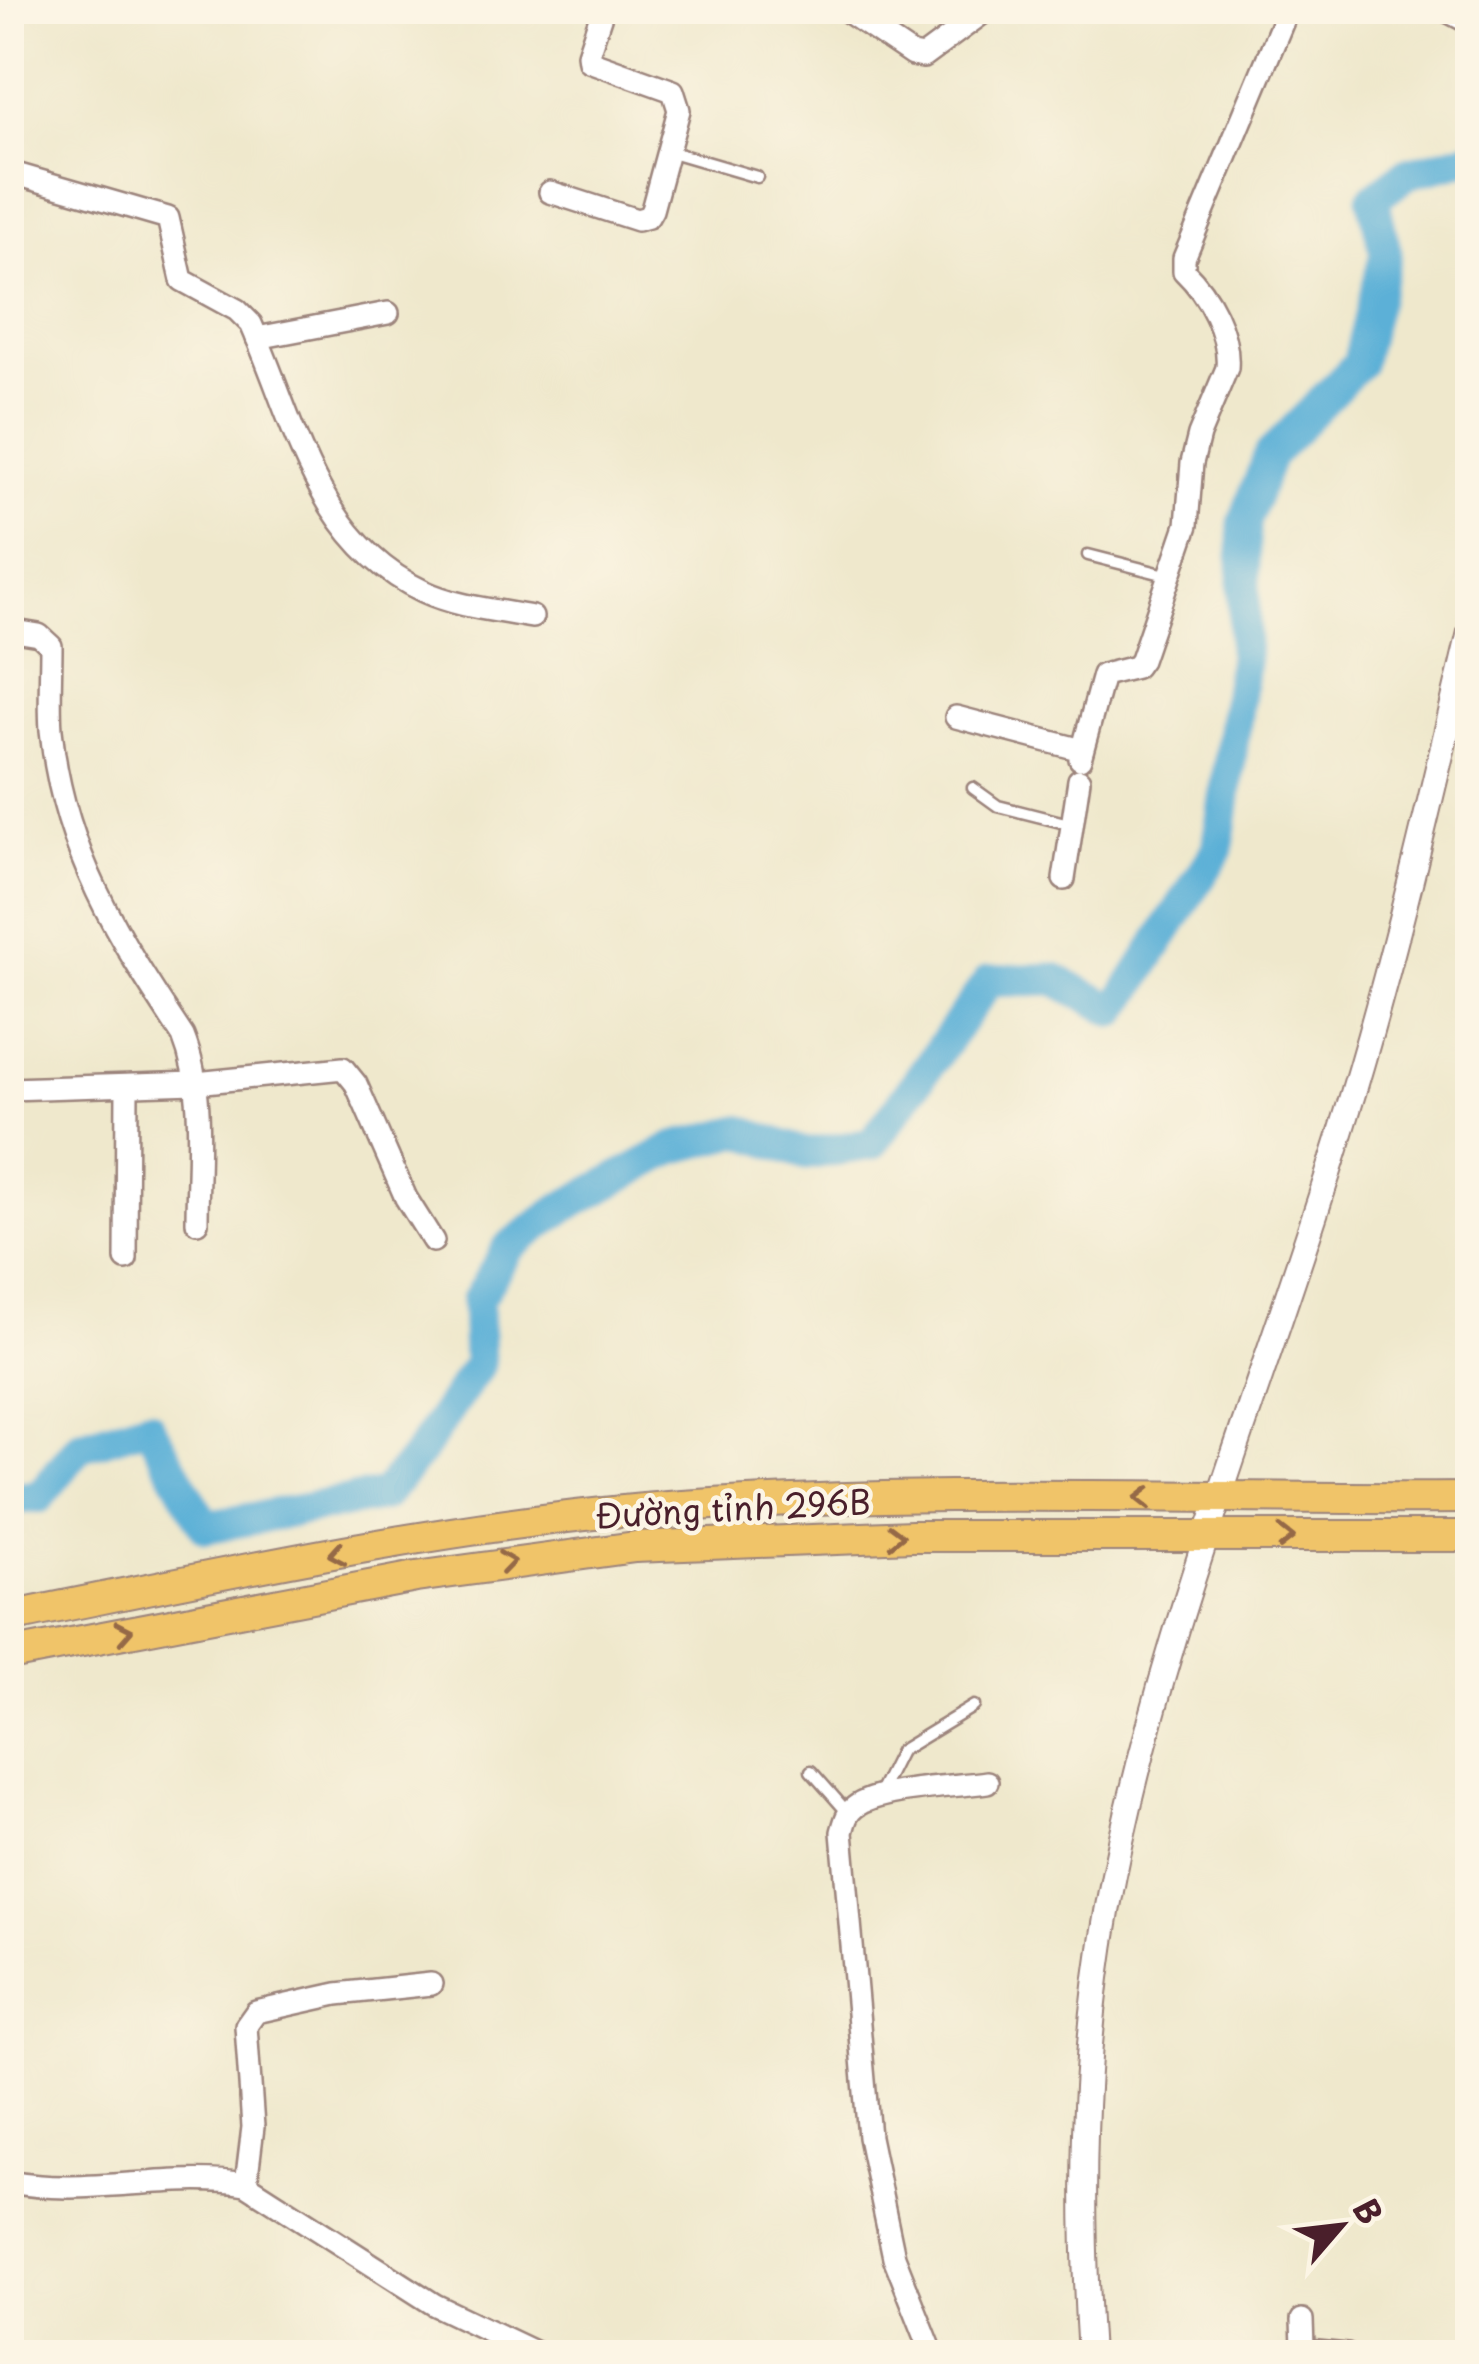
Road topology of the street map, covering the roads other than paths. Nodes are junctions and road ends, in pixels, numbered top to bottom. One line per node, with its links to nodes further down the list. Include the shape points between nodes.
1 (603, 9): 7 (street, via 589,62 673,91 679,110)
2 (844, 9): 3 (street, via 923,57)
3 (988, 9)
4 (1288, 9): 14 (street, via 1184,257 1228,354 1195,449)
5 (1443, 9): 6 (street)
6 (1470, 23)
7 (668, 151): 9 (lane); 10 (street, via 648,217)
8 (9, 172): 12 (street, via 168,218 182,280 237,310)
9 (757, 177)
10 (550, 192)
11 (388, 313): 12 (street)
12 (257, 338): 15 (street, via 312,476 359,547 423,591)
13 (1088, 555): 14 (lane)
14 (1170, 576): 19 (street, via 1142,660 1100,681)
15 (532, 616)
16 (9, 630): 23 (street, via 39,635 51,646 51,726 75,836 115,933 183,1036)
17 (1470, 632): 29 (street, via 1345,1120)
18 (956, 717): 19 (street)
19 (1080, 763): 21 (street)
20 (973, 788): 21 (lane, via 998,806)
21 (1073, 825): 22 (street)
22 (1064, 879)
23 (196, 1083): 24 (street); 26 (street); 27 (street, via 343,1068)
24 (127, 1086): 25 (street); 28 (street)
25 (9, 1089)
26 (197, 1222)
27 (433, 1240)
28 (126, 1259)
29 (1218, 1497): 30 (main road, Đường tỉnh 296B); 32 (street); 33 (main road, Đường tỉnh 296B, one-way to 33, via 790,1501 600,1514 432,1536)
30 (1470, 1498)
31 (1470, 1536): 32 (main road, Đường tỉnh 296B, one-way to 31)
32 (1206, 1538): 34 (main road, Đường tỉnh 296B, one-way to 32, via 416,1577 634,1547 912,1536); 48 (street, via 1163,1672 1099,1964 1082,2243)
33 (9, 1617)
34 (9, 1655)
35 (974, 1706): 38 (lane, via 900,1751)
36 (811, 1771): 39 (lane)
37 (987, 1782): 38 (street)
38 (877, 1798): 39 (street)
39 (848, 1813): 47 (street, via 842,1832 869,2137 894,2257)
40 (431, 1984): 44 (street, via 256,2012 246,2026 253,2127)
41 (1468, 2004): 42 (street)
42 (1470, 2062)
43 (9, 2182): 44 (street, via 46,2189)
44 (246, 2184): 46 (street, via 435,2305)
45 (1302, 2320): 49 (street, via 1308,2351)
46 (540, 2355)
47 (933, 2355)
48 (1090, 2355)
49 (1347, 2355)

